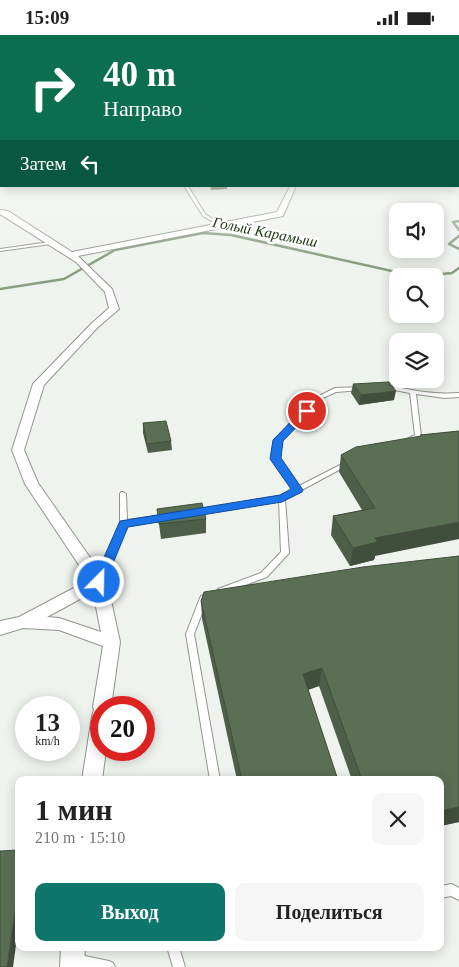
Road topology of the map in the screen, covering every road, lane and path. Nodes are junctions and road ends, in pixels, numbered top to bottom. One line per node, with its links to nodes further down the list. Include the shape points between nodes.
1 (187, 187): 4 (lane, via 204,215)
2 (293, 187): 4 (street, via 280,214)
3 (0, 212): 5 (street)
4 (222, 226): 7 (street)
5 (50, 243): 6 (lane); 7 (street)
6 (0, 250)
7 (70, 255): 20 (street, via 109,291 114,309 39,384 18,450 32,484)
8 (371, 388): 14 (lane, via 335,390 319,398 278,440 276,459)
9 (380, 388): 10 (lane)
10 (413, 392): 11 (lane); 12 (lane, via 418,436)
11 (459, 395)
12 (401, 443)
13 (358, 458): 14 (lane)
14 (298, 490): 16 (lane)
15 (123, 494): 19 (lane)
16 (282, 498): 17 (lane); 25 (lane, via 285,553 264,575 204,597 190,634)
17 (189, 513)
18 (170, 516): 19 (lane)
19 (124, 523): 20 (lane)
20 (99, 582): 21 (street); 23 (street)
21 (24, 622): 22 (street); 23 (street, via 59,624)
22 (0, 628)
23 (112, 642): 24 (street)
24 (104, 696)
25 (214, 776)
26 (444, 891): 27 (lane, via 452,890)
27 (459, 894)
28 (174, 951): 31 (lane)
29 (72, 958): 30 (lane)
30 (109, 967)
31 (179, 967)

